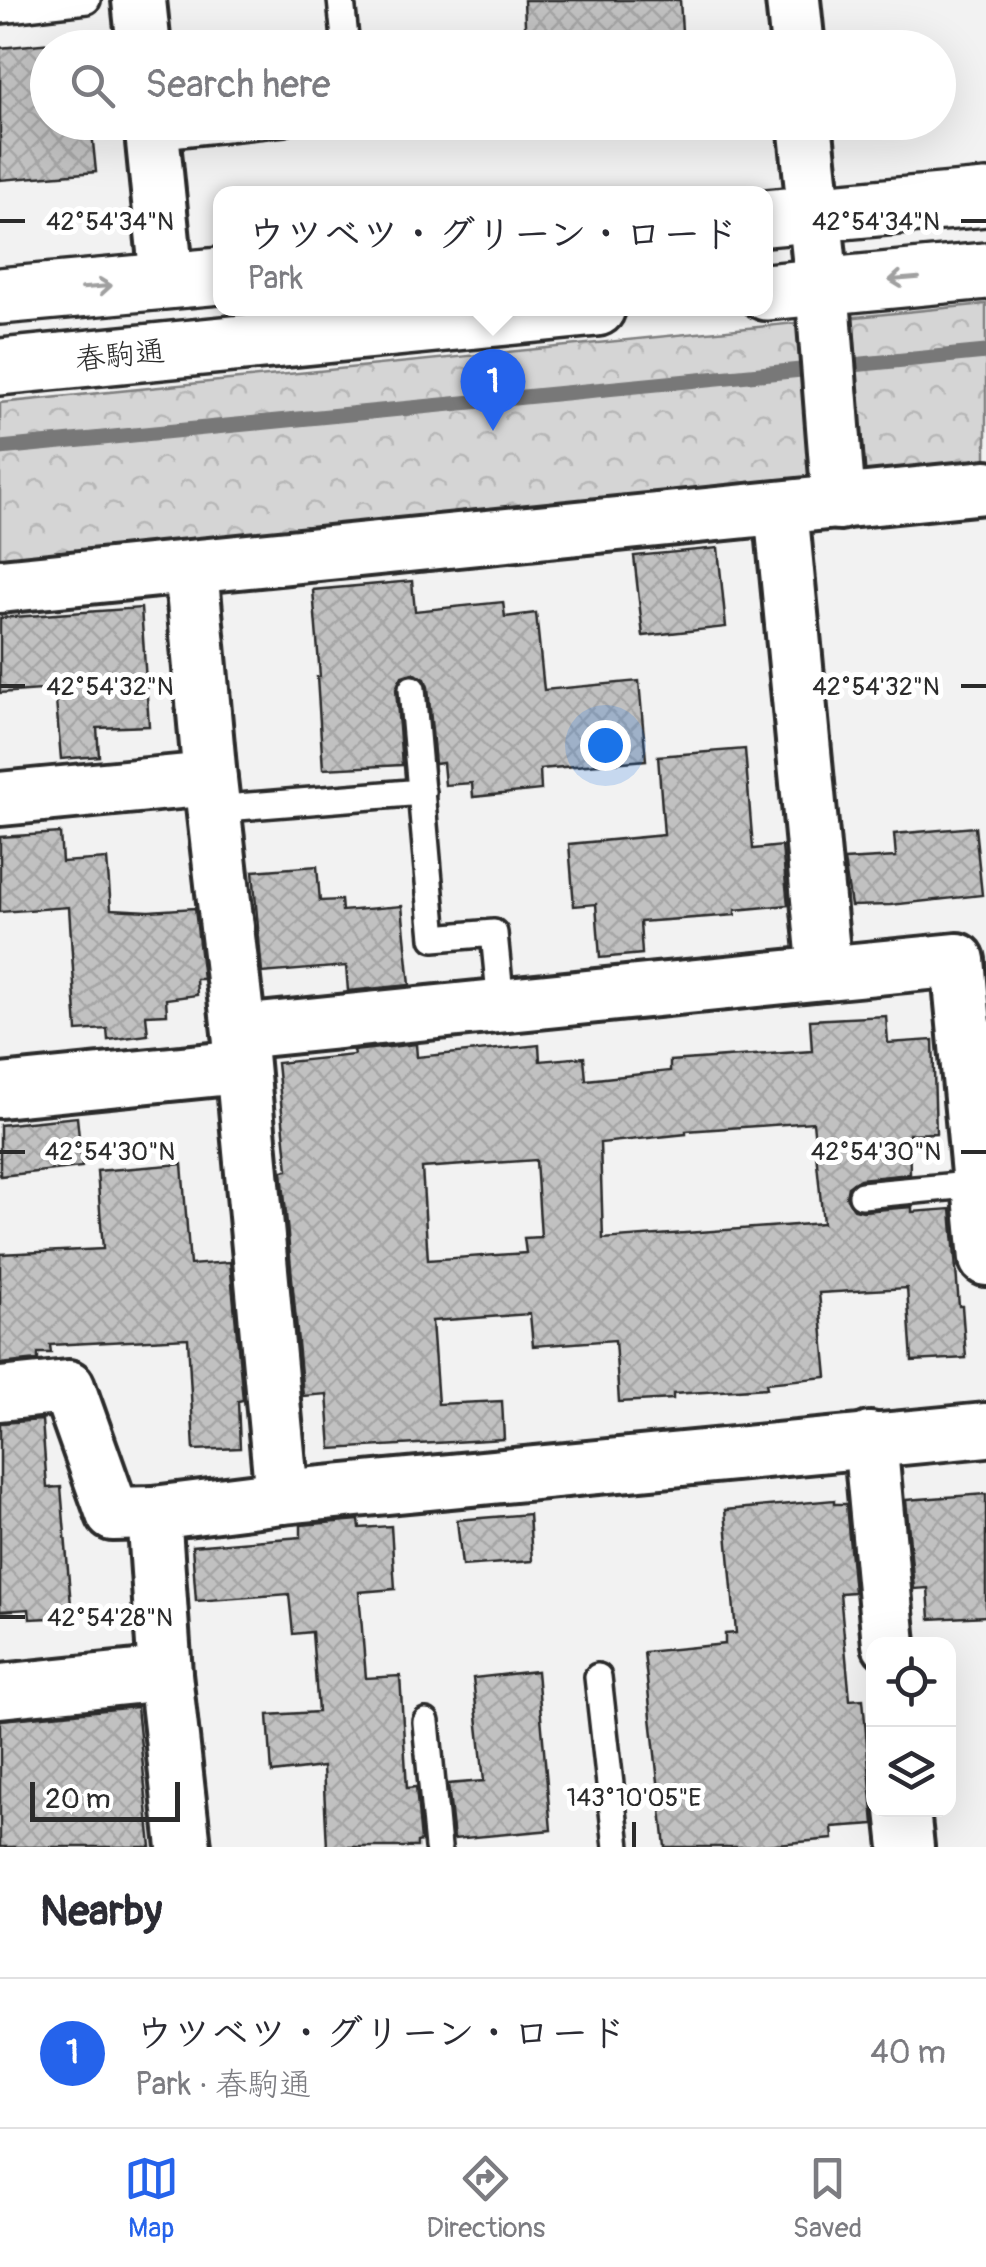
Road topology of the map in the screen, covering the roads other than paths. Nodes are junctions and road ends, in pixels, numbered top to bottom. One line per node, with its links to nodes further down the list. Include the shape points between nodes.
1 (87, 0): 5 (lane)
2 (139, 0): 6 (street)
3 (341, 0): 7 (lane)
4 (793, 0): 8 (street)
5 (0, 10)
6 (142, 30)
7 (344, 30)
8 (796, 30)
9 (153, 140): 15 (street)
10 (802, 140): 12 (street)
11 (986, 198): 12 (street)
12 (789, 215): 16 (street)
13 (986, 271): 16 (street, one-way to 16)
14 (213, 277): 15 (street)
15 (167, 282): 18 (street, one-way to 15)
16 (822, 286): 17 (street); 22 (street)
17 (773, 291)
18 (0, 296)
19 (517, 316): 20 (street, 春駒通)
20 (0, 367)
21 (986, 487): 22 (street)
22 (839, 503): 23 (street)
23 (780, 508): 24 (street); 30 (street)
24 (190, 568): 25 (street); 28 (street)
25 (0, 586)
26 (412, 688): 27 (lane)
27 (422, 792): 28 (lane); 31 (lane, via 434,938 494,933)
28 (212, 794): 29 (street); 32 (street)
29 (0, 799)
30 (825, 974): 31 (street); 34 (street, via 958,960)
31 (501, 1005): 32 (street)
32 (240, 1050): 33 (street); 40 (street)
33 (0, 1091)
34 (979, 1184): 35 (lane); 36 (street)
35 (862, 1195)
36 (986, 1259)
37 (0, 1394): 41 (street, via 68,1387 113,1514)
38 (986, 1430): 39 (street)
39 (870, 1439): 40 (street); 42 (street)
40 (282, 1497): 41 (street)
41 (154, 1513): 43 (street)
42 (888, 1637)
43 (165, 1674): 45 (street); 48 (street)
44 (598, 1677): 50 (lane)
45 (0, 1690)
46 (426, 1722): 49 (lane)
47 (905, 1817): 51 (street)
48 (184, 1847)
49 (438, 1847)
50 (617, 1847)
51 (907, 1847)

